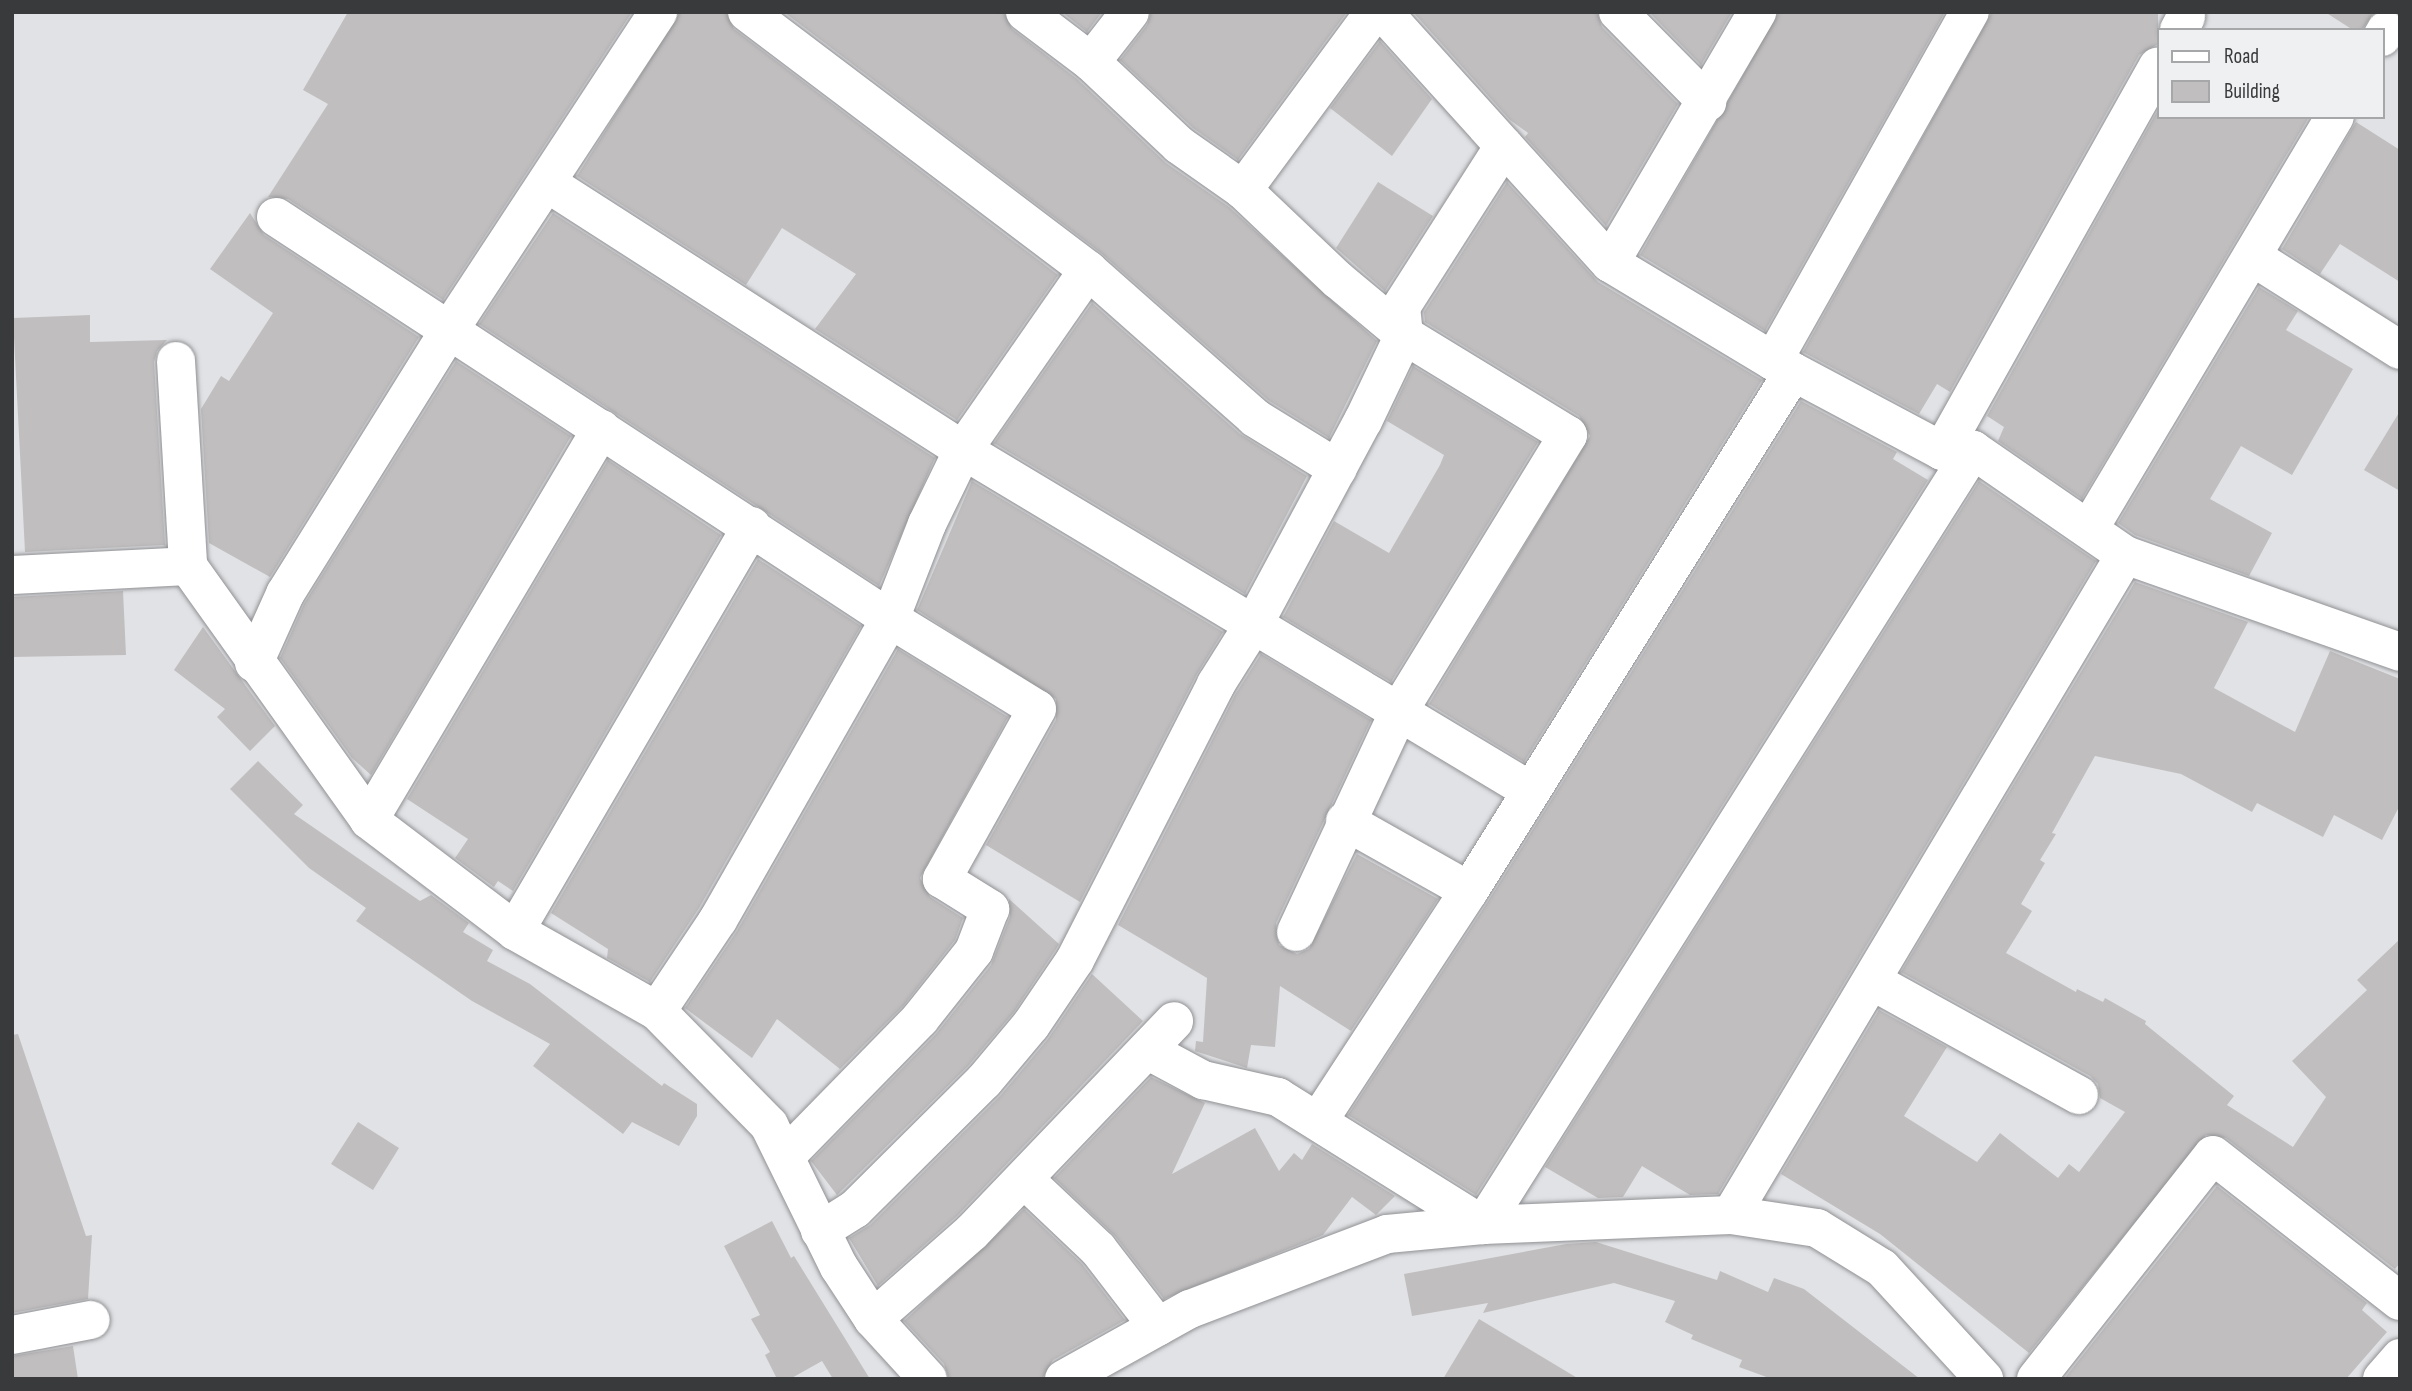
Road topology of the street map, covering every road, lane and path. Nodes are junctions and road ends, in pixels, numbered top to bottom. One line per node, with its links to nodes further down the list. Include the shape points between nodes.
1 (658, 12): 15 (street)
2 (747, 12): 20 (street)
3 (1025, 12): 10 (street)
4 (1130, 12): 10 (street)
5 (1374, 12): 16 (street)
6 (1383, 12): 14 (street)
7 (1618, 12): 12 (street)
8 (1757, 12): 12 (street)
9 (1970, 12): 25 (street)
10 (1091, 62): 16 (street, via 1179,145)
11 (2156, 70): 28 (street)
12 (1707, 102): 19 (street)
13 (2334, 119): 18 (street)
14 (1504, 146): 19 (street); 22 (street, via 1401,307)
15 (547, 183): 21 (street); 27 (street)
16 (1243, 190): 22 (street)
17 (276, 217): 21 (street)
18 (2253, 257): 23 (street); 31 (street)
19 (1610, 263): 25 (street)
20 (1088, 270): 27 (street); 29 (street, via 1255,418)
21 (449, 332): 26 (street); 38 (street, via 285,594)
22 (1404, 335): 29 (street); 39 (street, via 1568,435)
23 (2400, 350)
24 (176, 360): 33 (street)
25 (1783, 367): 28 (street); 40 (street)
26 (601, 429): 30 (street); 41 (street)
27 (963, 450): 35 (street, via 927,524); 36 (street)
28 (1958, 450): 31 (street); 55 (street)
29 (1338, 469): 36 (street)
30 (752, 526): 35 (street); 44 (street)
31 (2089, 529): 32 (street)
32 (2125, 555): 37 (street); 46 (street, via 1964,820)
33 (188, 566): 34 (street); 38 (street)
34 (12, 575)
35 (890, 619): 47 (street, via 718,920); 52 (street, via 1037,709 942,878 990,909 974,951 920,1019)
36 (1255, 621): 39 (street); 56 (street, via 1216,684 1074,960 1031,1025 930,1136 855,1209)
37 (2400, 652)
38 (254, 663): 41 (street)
39 (1400, 709): 40 (street); 42 (street)
40 (1529, 790): 43 (street)
41 (369, 820): 44 (street)
42 (1345, 821): 43 (street); 45 (street)
43 (1469, 891): 51 (street)
44 (515, 931): 47 (street)
45 (1296, 932)
46 (1874, 982): 50 (street); 54 (street)
47 (657, 1011): 52 (street, via 769,1125)
48 (1174, 1021): 49 (street)
49 (1147, 1049): 51 (street, via 1203,1080 1278,1097); 53 (street)
50 (2079, 1094)
51 (1319, 1120): 55 (street, via 1357,1149)
52 (786, 1156): 56 (street)
53 (1024, 1179): 58 (street, via 972,1233); 60 (street, via 1098,1249)
54 (1731, 1215): 55 (street); 65 (street, via 1817,1228 1882,1268)
55 (1483, 1225): 60 (street, via 1387,1234 1190,1309)
56 (821, 1231): 58 (street)
57 (2400, 1301): 66 (street, via 2213,1155)
58 (873, 1319): 63 (street)
59 (91, 1320): 61 (street)
60 (1158, 1327): 64 (street)
61 (12, 1335)
62 (2400, 1358): 67 (street)
63 (928, 1379)
64 (1064, 1379)
65 (1984, 1379)
66 (2036, 1379)
67 (2382, 1379)

